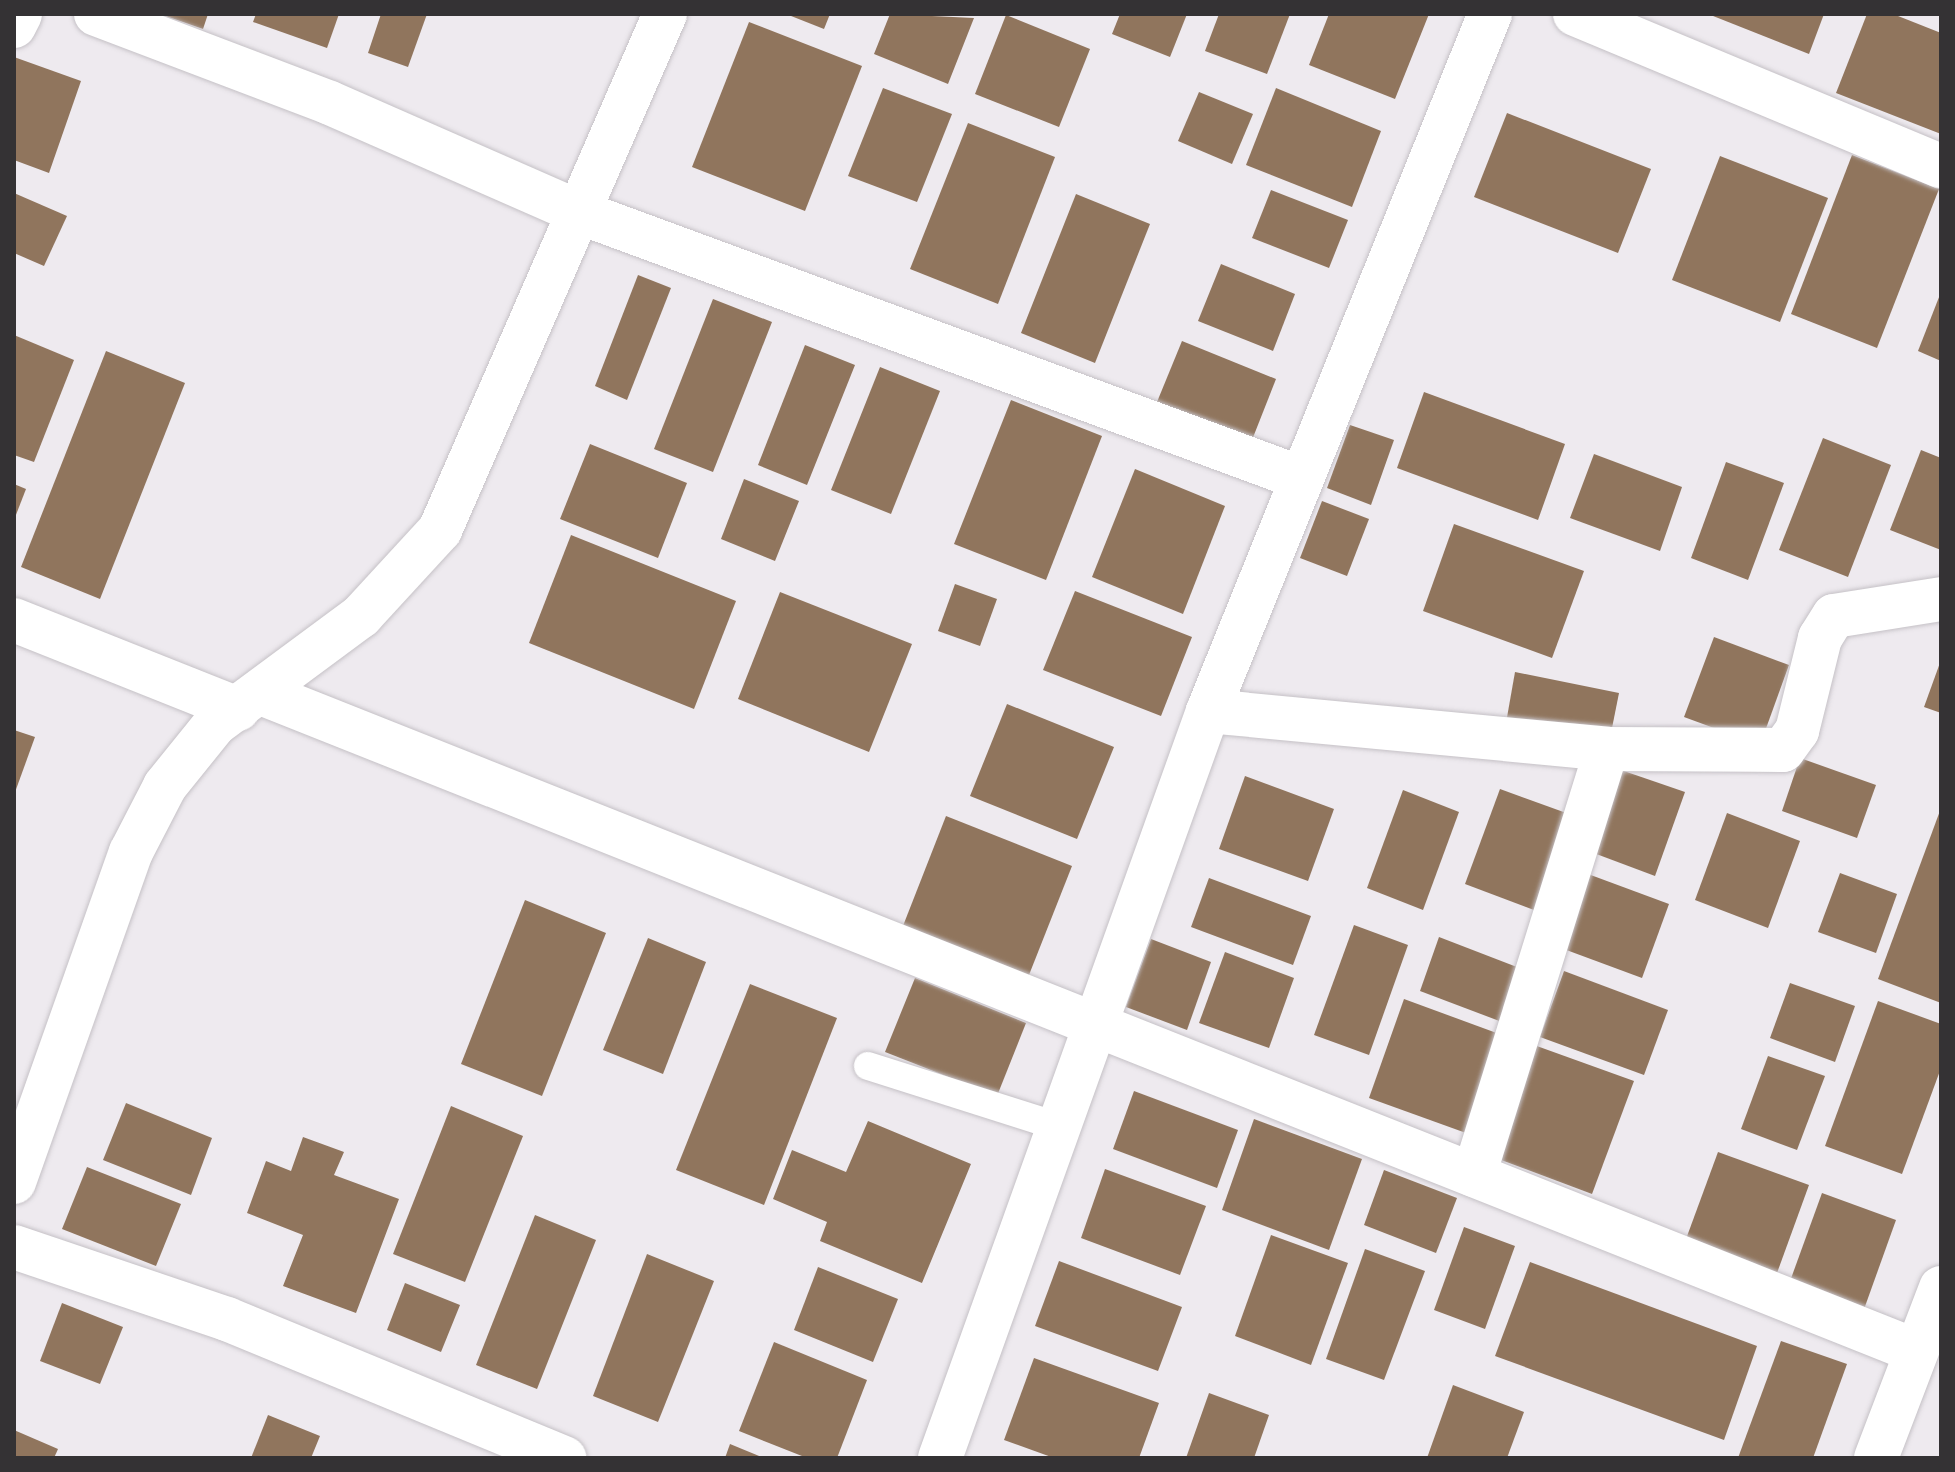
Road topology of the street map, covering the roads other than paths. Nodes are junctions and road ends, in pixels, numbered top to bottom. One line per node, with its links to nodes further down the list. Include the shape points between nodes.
1 (20, 14): 6 (street)
2 (96, 14): 8 (street, via 330,103)
3 (665, 14): 8 (street)
4 (1490, 14): 9 (street)
5 (1575, 14): 7 (street)
6 (14, 26)
7 (1941, 166)
8 (576, 211): 9 (street); 12 (street, via 440,530 361,616)
9 (1301, 478): 13 (street)
10 (1941, 599): 14 (street, via 1834,616 1820,638 1797,731 1783,750)
11 (14, 620): 12 (street)
12 (250, 701): 15 (street); 19 (street, via 215,724 165,786 131,852)
13 (1208, 711): 14 (street); 15 (street)
14 (1607, 749): 18 (street)
15 (1092, 1029): 17 (street); 18 (street)
16 (868, 1066): 17 (lane)
17 (1057, 1126): 24 (street)
18 (1474, 1175): 22 (street)
19 (14, 1182)
20 (14, 1247): 23 (street, via 227,1319)
21 (1941, 1288): 22 (street)
22 (1914, 1350): 25 (street)
23 (565, 1458)
24 (940, 1458)
25 (1876, 1458)

